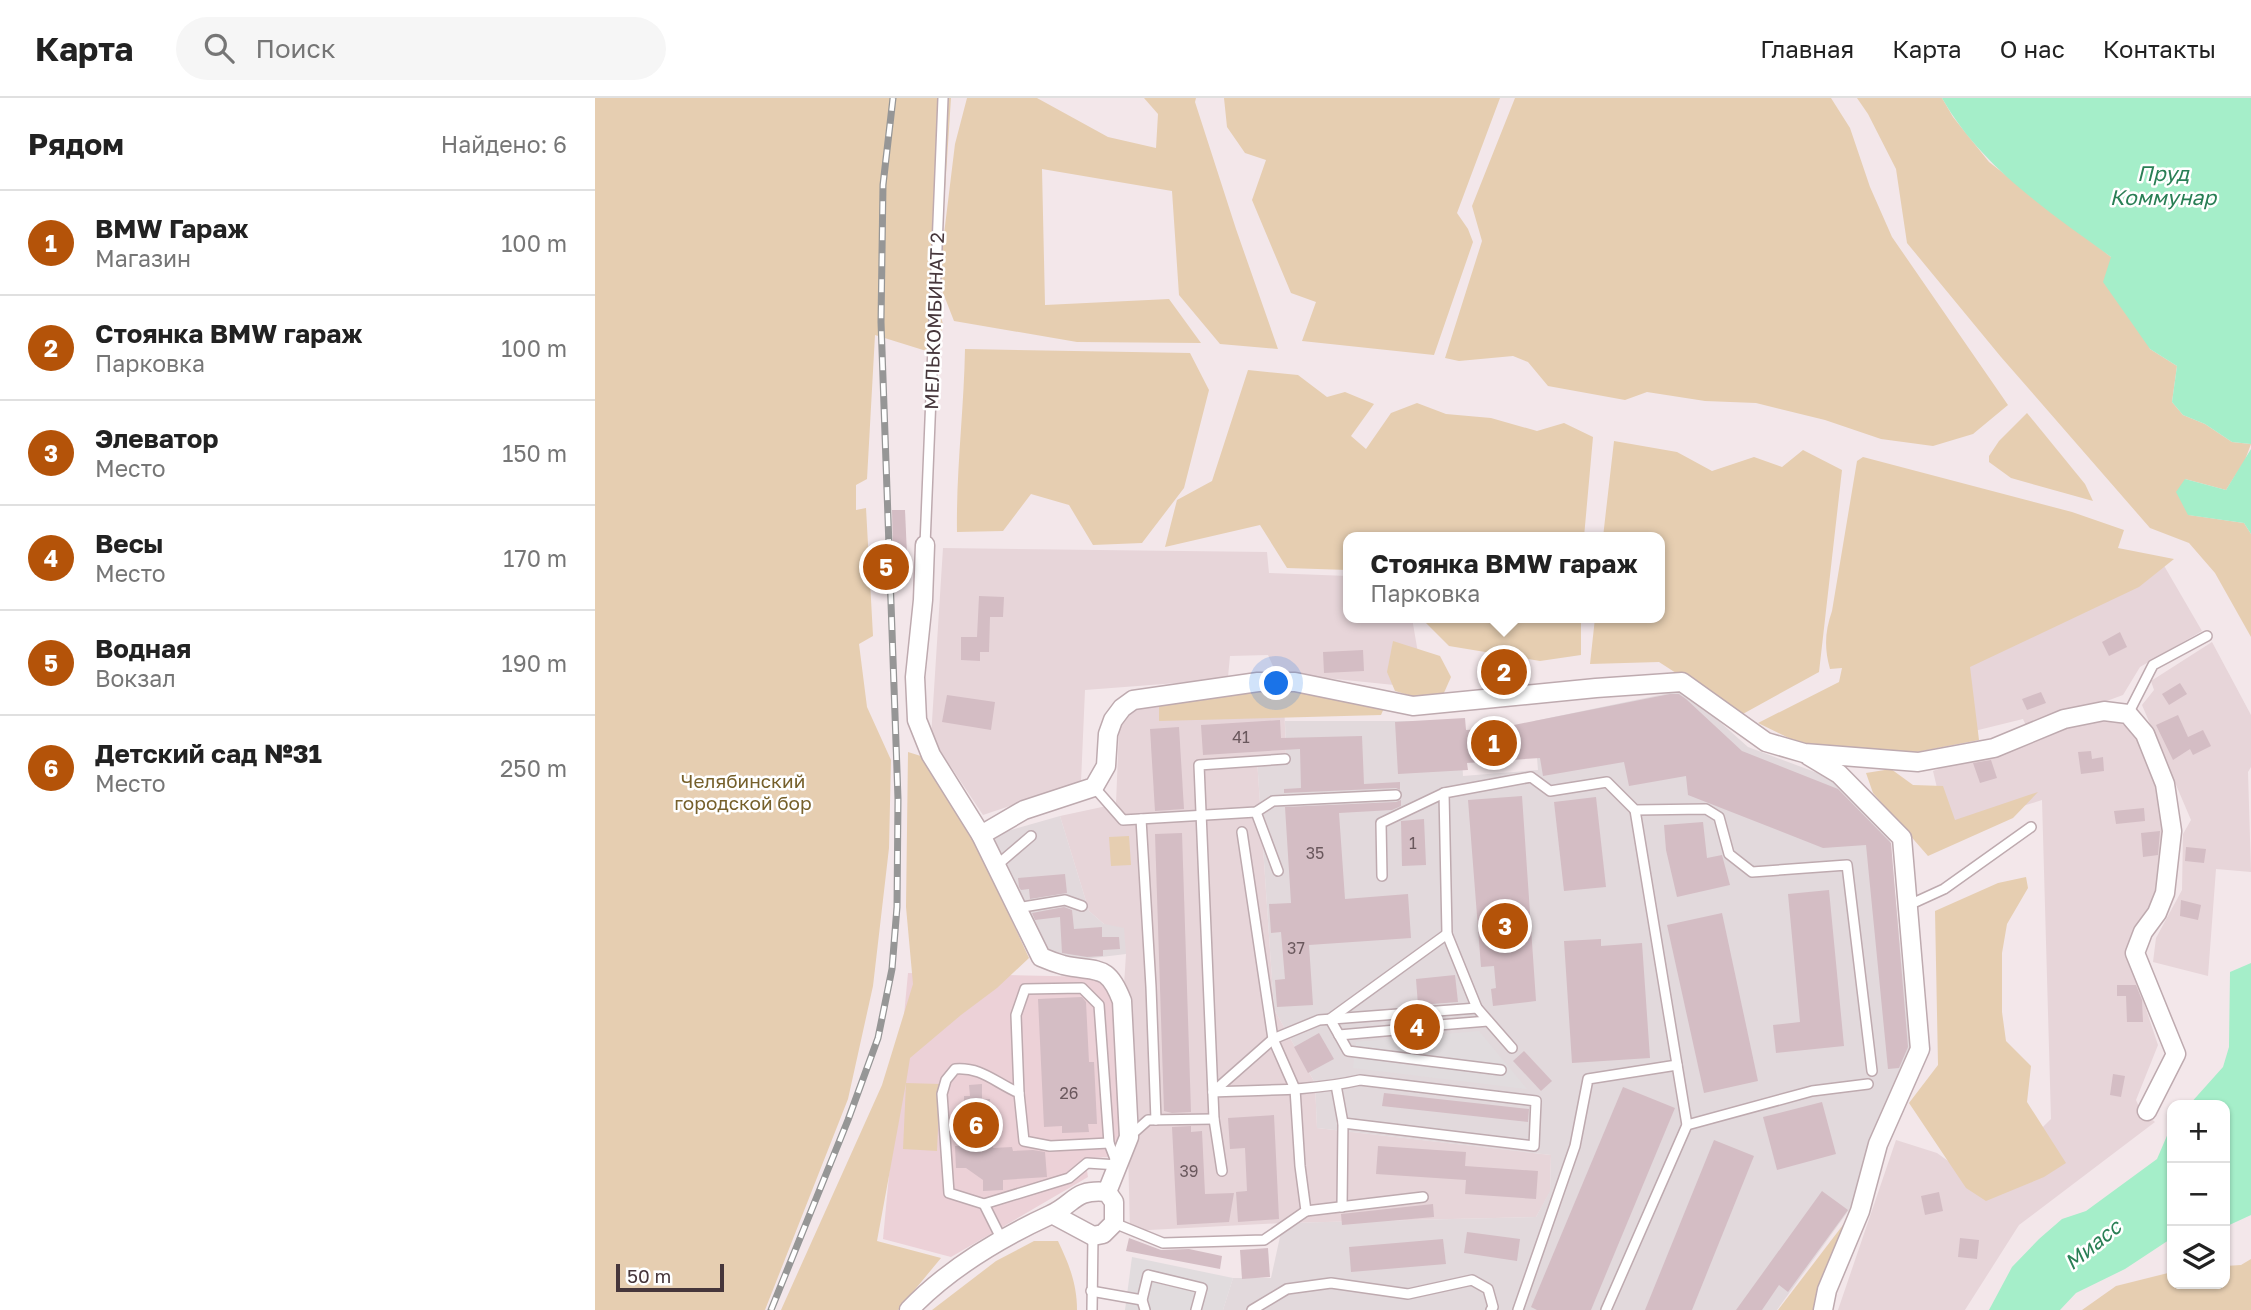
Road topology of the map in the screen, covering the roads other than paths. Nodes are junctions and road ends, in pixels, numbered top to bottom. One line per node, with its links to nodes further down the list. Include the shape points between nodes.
1 (943, 98): 2 (lane, МЕЛЬКОМБИНАТ 2)
2 (925, 545): 18 (street, via 915,677 917,720 931,755)
3 (2207, 636): 6 (lane, via 2153,665)
4 (1497, 661): 5 (lane)
5 (1494, 698): 7 (street, via 1682,682 1766,742); 9 (street, via 1413,706 1295,682 1258,682 1133,700 1113,720 1106,766)
6 (2128, 714): 7 (street, via 2104,710 2064,719 1994,748 1918,762); 43 (street, via 2145,734 2165,784 2172,831 2165,893 2135,953 2176,1054)
7 (1804, 753): 23 (street, via 1839,774 1902,838)
8 (1285, 759): 14 (lane, via 1199,765)
9 (1094, 787): 15 (lane, via 1123,820); 18 (street, via 1024,810)
10 (1444, 793): 12 (lane, via 1531,777 1550,791 1607,782); 22 (lane, via 1381,823); 26 (lane)
11 (1396, 795): 13 (lane, via 1273,801)
12 (1635, 810): 35 (lane); 37 (lane, via 1706,809 1720,817 1729,854 1752,872 1847,865)
13 (1256, 812): 14 (lane); 21 (lane)
14 (1201, 816): 15 (lane); 41 (lane)
15 (1141, 819): 45 (lane)
16 (2031, 827): 23 (lane, via 1944,889)
17 (1243, 832): 33 (lane)
18 (981, 835): 20 (street)
19 (1031, 836): 20 (lane)
20 (996, 866): 25 (street)
21 (1277, 871)
22 (1382, 876)
23 (1909, 905): 70 (street, via 1920,1049 1878,1144 1860,1211)
24 (1082, 906): 25 (lane, via 1065,900)
25 (1017, 908): 48 (street, via 1041,957 1100,970 1115,982 1122,1000)
26 (1447, 934): 27 (lane); 28 (lane)
27 (1477, 1009): 28 (lane); 29 (lane)
28 (1331, 1019): 32 (lane); 33 (lane)
29 (1488, 1021): 30 (lane); 34 (lane)
30 (1439, 1025)
31 (1396, 1030): 32 (lane)
32 (1339, 1035): 36 (lane, via 1348,1051)
33 (1273, 1039): 40 (lane); 41 (lane)
34 (1512, 1048)
35 (1677, 1065): 47 (lane); 68 (lane, via 1588,1079 1575,1146)
36 (1501, 1070)
37 (1871, 1070)
38 (1868, 1084): 47 (lane, via 1812,1091)
39 (1336, 1085): 40 (lane); 46 (lane); 46 (lane, via 1360,1080 1536,1101 1534,1146)
40 (1295, 1089): 41 (lane); 56 (lane)
41 (1213, 1091): 44 (lane)
42 (1019, 1093): 49 (lane, via 1024,1141 1050,1146); 49 (lane, via 1016,1015 1025,989 1082,988 1099,1005); 54 (lane, via 969,1068 955,1069 946,1080 942,1094 949,1193)
43 (2147, 1111)
44 (1214, 1119): 45 (lane); 51 (lane)
45 (1156, 1120): 48 (lane, via 1148,1120)
46 (1343, 1123): 55 (lane)
47 (1687, 1125): 69 (lane)
48 (1129, 1137): 50 (street)
49 (1109, 1143): 50 (lane)
50 (1118, 1165): 52 (street); 54 (lane, via 1087,1163 1069,1178)
51 (1222, 1171)
52 (1107, 1192): 57 (street, via 1089,1190); 58 (street, via 1114,1202)
53 (1423, 1197): 55 (lane)
54 (984, 1204): 60 (lane)
55 (1342, 1206): 56 (lane)
56 (1307, 1211): 58 (lane, via 1264,1240 1163,1243)
57 (1052, 1214): 59 (street); 60 (street)
58 (1114, 1223): 59 (street, via 1103,1234)
59 (1093, 1236): 61 (lane)
60 (1001, 1238): 63 (street, via 958,1266)
61 (1091, 1291): 62 (lane); 64 (lane)
62 (1143, 1305): 65 (lane, via 1148,1275 1202,1288)
63 (909, 1310)
64 (1092, 1310)
65 (1196, 1310)
66 (1251, 1310): 67 (lane, via 1287,1289 1331,1283 1408,1294 1472,1280 1488,1289)
67 (1491, 1310)
68 (1518, 1310)
69 (1606, 1310)
70 (1823, 1310)

